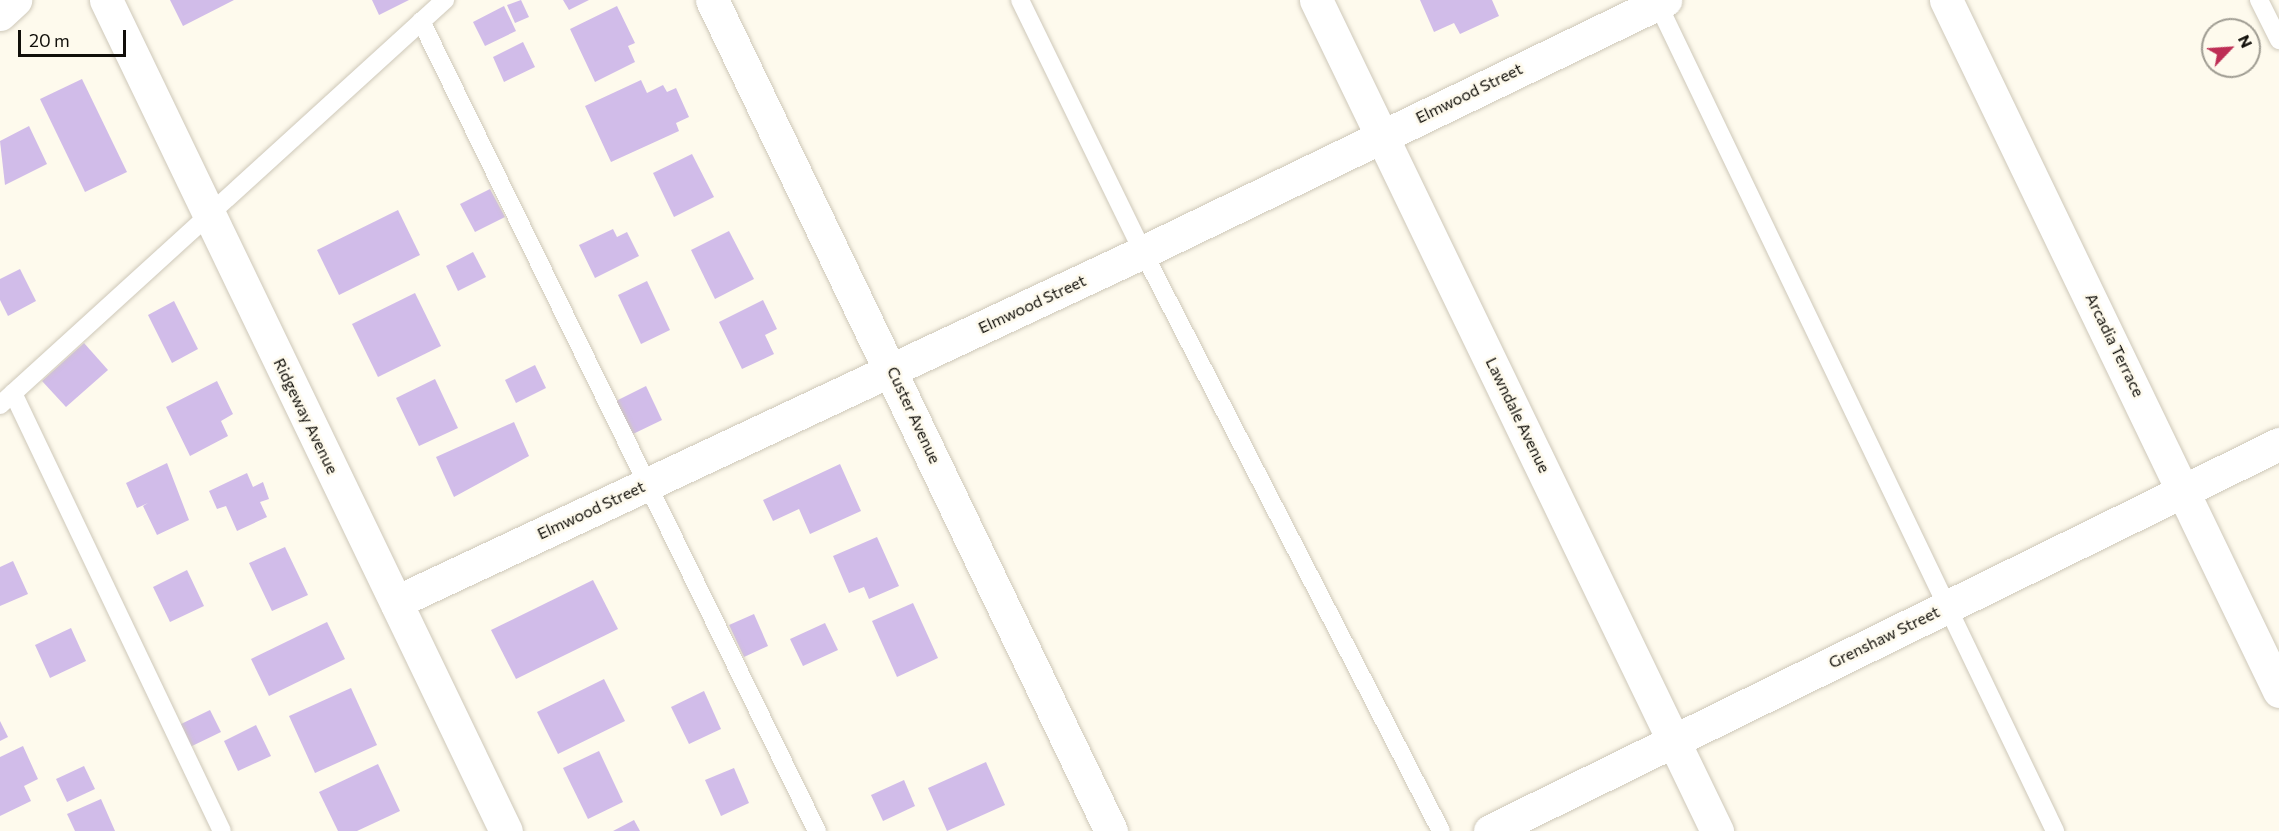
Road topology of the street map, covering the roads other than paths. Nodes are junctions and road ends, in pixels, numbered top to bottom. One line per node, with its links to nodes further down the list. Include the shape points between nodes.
1 (15, 0): 10 (street)
2 (106, 0): 14 (street, Ridgeway Avenue)
3 (445, 0): 11 (lane)
4 (712, 0): 16 (street, Custer Avenue)
5 (1020, 0): 15 (lane)
6 (1316, 0): 13 (street, Lawndale Avenue)
7 (1946, 0): 20 (street, Arcadia Terrace)
8 (2259, 0): 12 (lane)
9 (1659, 1): 13 (street, Elmwood Street); 22 (lane)
10 (0, 14)
11 (421, 21): 14 (lane); 19 (lane)
12 (2279, 40)
13 (1382, 135): 15 (street, Elmwood Street); 24 (street, Lawndale Avenue)
14 (208, 212): 17 (lane); 21 (street, Ridgeway Avenue)
15 (1143, 252): 16 (street, Elmwood Street); 29 (lane)
16 (892, 369): 19 (street, Elmwood Street); 28 (street, Custer Avenue)
17 (7, 399): 25 (lane)
18 (2279, 444): 20 (street, Grenshaw Street)
19 (648, 483): 21 (street, Elmwood Street); 27 (lane)
20 (2186, 490): 22 (street, Grenshaw Street); 23 (street, Arcadia Terrace)
21 (396, 602): 26 (street, Ridgeway Avenue)
22 (1948, 606): 24 (street, Grenshaw Street); 32 (lane)
23 (2279, 691)
24 (1675, 739): 30 (street, Grenshaw Street); 31 (street, Lawndale Avenue)
25 (222, 831)
26 (506, 831)
27 (816, 831)
28 (1111, 831)
29 (1441, 831)
30 (1490, 831)
31 (1717, 831)
32 (2055, 831)

